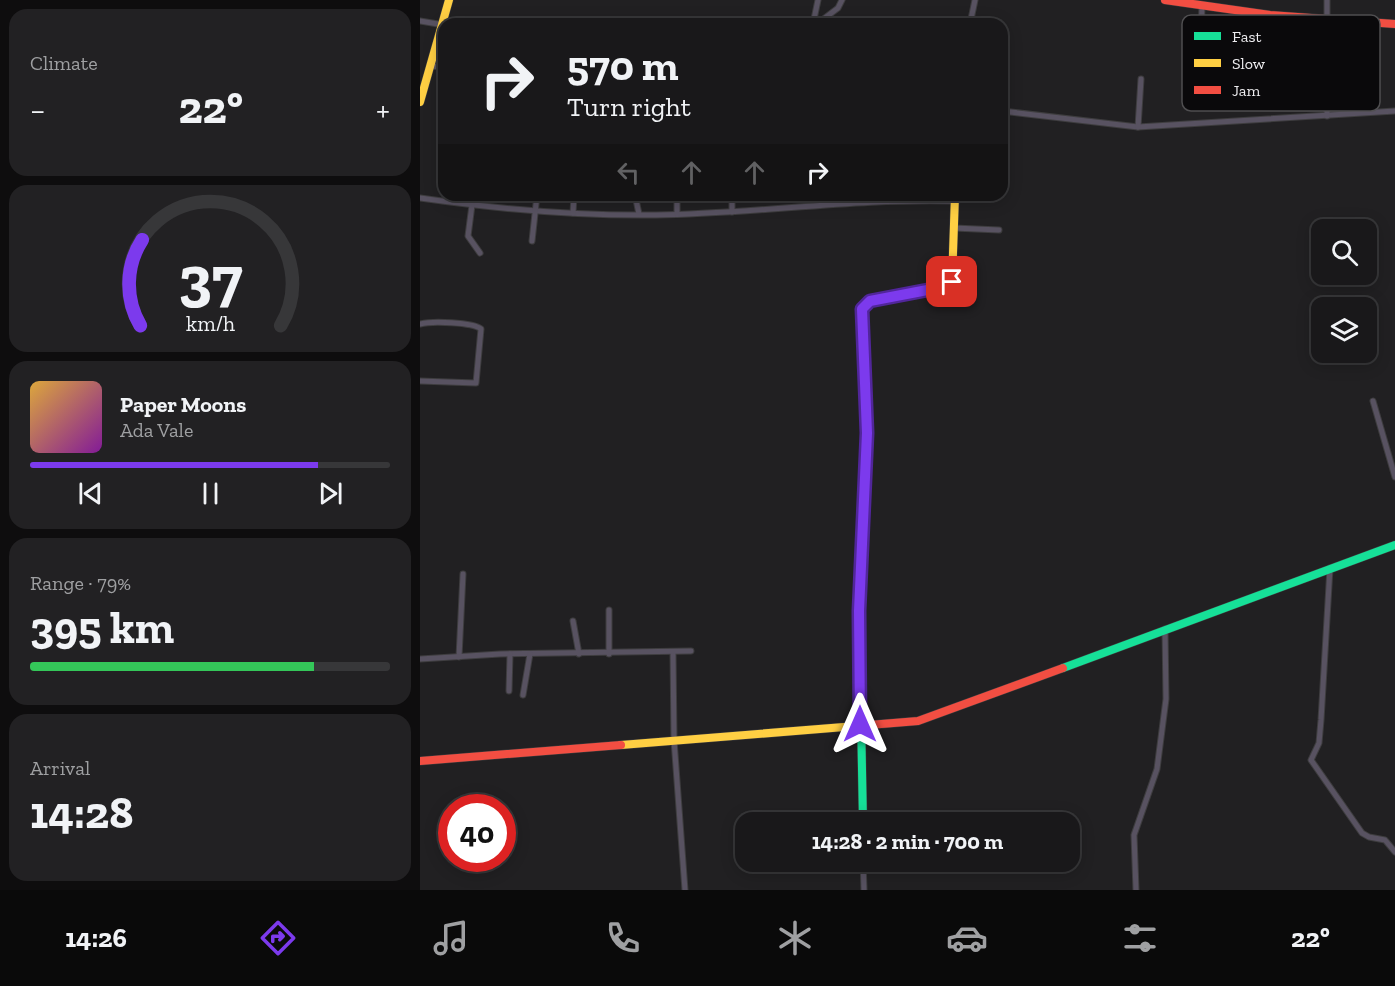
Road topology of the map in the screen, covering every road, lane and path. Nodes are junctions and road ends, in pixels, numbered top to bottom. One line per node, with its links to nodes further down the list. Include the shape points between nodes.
1 (448, 0): 11 (street)
2 (818, 0): 12 (street)
3 (842, 0): 13 (street, via 838,9)
4 (975, 0): 14 (street)
5 (1165, 0): 7 (street)
6 (1327, 0): 10 (street)
7 (1202, 5): 8 (street); 9 (street)
8 (1202, 15)
9 (1286, 15)
10 (1328, 15)
11 (444, 18)
12 (816, 18)
13 (824, 18)
14 (971, 18)
15 (420, 21): 16 (street)
16 (438, 23)
17 (1380, 23): 18 (street)
18 (1395, 24)
19 (438, 40): 20 (street)
20 (430, 66): 21 (street); 23 (street)
21 (438, 67)
22 (1141, 79): 28 (street)
23 (420, 102)
24 (1327, 111): 27 (street)
25 (1395, 111): 27 (street)
26 (1008, 112): 28 (street)
27 (1327, 116): 28 (street)
28 (1138, 127)
29 (420, 198): 30 (street)
30 (438, 200)
31 (442, 201): 39 (street)
32 (536, 201): 40 (street)
33 (574, 201): 42 (street)
34 (636, 201): 43 (street)
35 (677, 201): 44 (street)
36 (732, 201): 41 (street)
37 (870, 201): 41 (street)
38 (955, 201): 45 (street)
39 (472, 205): 40 (street); 48 (street, via 468,236)
40 (535, 210): 42 (street); 47 (street)
41 (732, 212): 44 (street)
42 (573, 213): 43 (street)
43 (639, 214): 44 (street)
44 (676, 214)
45 (954, 228): 46 (street); 69 (street, via 952,282 870,301 862,309 867,433 859,611)
46 (999, 230)
47 (532, 241)
48 (480, 253)
49 (420, 324): 50 (street, via 456,323 481,329 476,382)
50 (420, 381)
51 (1373, 401): 52 (street)
52 (1395, 477)
53 (1395, 545): 54 (street)
54 (1330, 568): 58 (street); 73 (street, via 1319,743 1311,760 1362,832 1385,840)
55 (463, 574): 65 (street)
56 (609, 610): 64 (street)
57 (573, 621): 63 (street)
58 (1165, 629): 69 (street, via 918,721); 77 (street, via 1166,699 1157,769 1134,835)
59 (691, 651): 60 (street)
60 (673, 652): 64 (street); 70 (street)
61 (510, 654): 62 (street); 65 (street); 67 (street)
62 (530, 654): 63 (street); 68 (street)
63 (579, 654): 64 (street)
64 (609, 654)
65 (459, 657): 66 (street)
66 (420, 659)
67 (509, 692)
68 (524, 695)
69 (860, 724): 70 (street); 72 (street)
70 (674, 740): 71 (street); 75 (street)
71 (420, 760)
72 (863, 812)
73 (1395, 852)
74 (863, 872): 76 (street)
75 (685, 890)
76 (864, 890)
77 (1136, 890)

